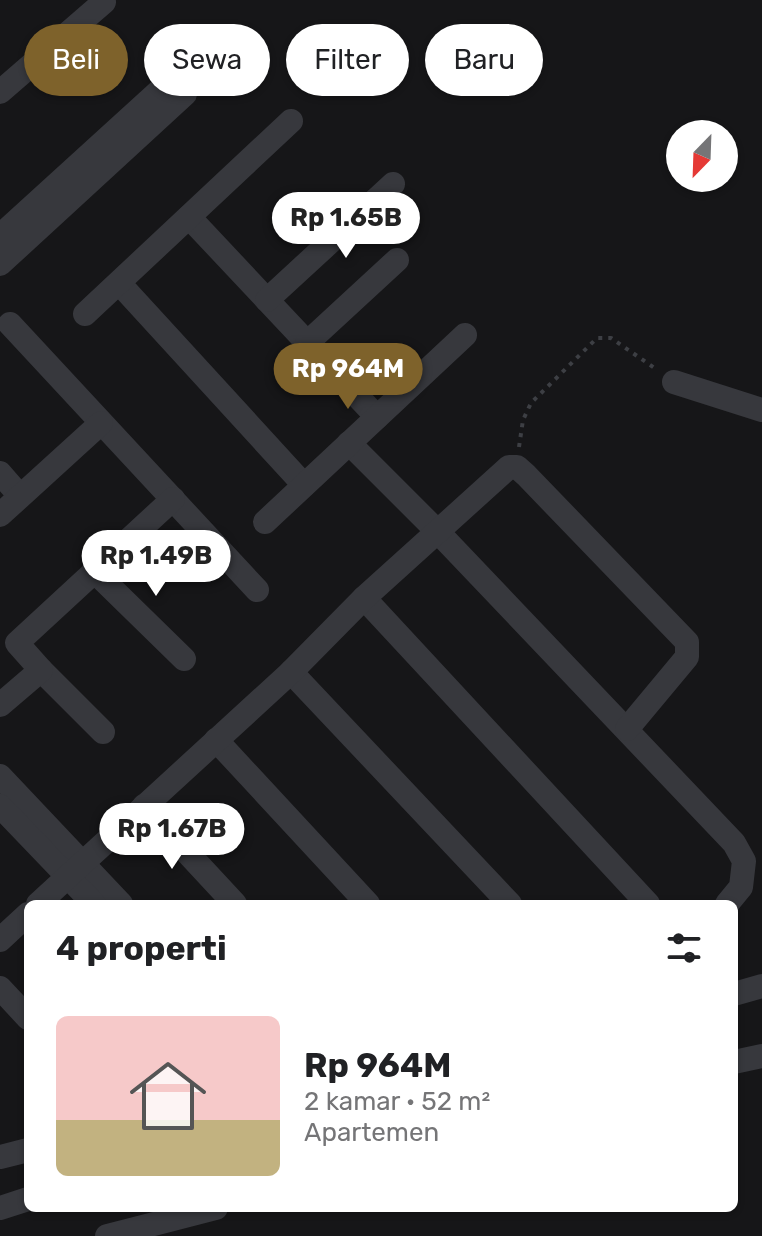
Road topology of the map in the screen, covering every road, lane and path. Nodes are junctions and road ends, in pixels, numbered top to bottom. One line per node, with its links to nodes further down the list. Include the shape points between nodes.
1 (104, 2): 2 (street)
2 (0, 92)
3 (291, 121): 5 (street)
4 (393, 184): 10 (street)
5 (189, 217): 9 (street); 10 (street)
6 (0, 236): 8 (street, via 82,174)
7 (397, 260): 14 (street)
8 (0, 264)
9 (119, 283): 11 (street); 22 (street)
10 (267, 300): 14 (street)
11 (85, 314)
12 (10, 324): 18 (street)
13 (465, 335): 17 (street)
14 (307, 343): 17 (street)
15 (674, 382): 16 (street); 20 (path, via 611,338 597,338 531,403 523,420)
16 (762, 410)
17 (377, 417): 19 (street)
18 (101, 423): 23 (street); 24 (street)
19 (349, 443): 22 (street); 27 (street)
20 (517, 467): 27 (street, via 496,476); 35 (street, via 687,642 687,657)
21 (0, 473): 23 (street)
22 (304, 485): 26 (street)
23 (20, 496): 25 (street)
24 (173, 499): 28 (street); 29 (street)
25 (0, 515)
26 (265, 522)
27 (437, 531): 30 (street); 35 (street)
28 (95, 572): 31 (street); 32 (street, via 17,643)
29 (257, 590)
30 (364, 598): 33 (street); 48 (street)
31 (184, 659)
32 (41, 670): 34 (street); 36 (street)
33 (291, 672): 37 (street); 47 (street)
34 (0, 705)
35 (627, 729): 49 (street, via 734,843 744,861 741,887)
36 (103, 732)
37 (216, 740): 40 (street); 46 (street)
38 (0, 776): 41 (street)
39 (0, 806): 41 (street)
40 (144, 806): 41 (street); 45 (street)
41 (75, 869): 42 (street); 43 (street); 44 (street)
42 (42, 900)
43 (92, 900)
44 (116, 900)
45 (231, 900)
46 (364, 900)
47 (506, 900)
48 (644, 900)
49 (730, 900)
50 (24, 918): 51 (street)
51 (0, 940)
52 (762, 986): 54 (street)
53 (0, 988): 55 (street)
54 (738, 993)
55 (24, 1014)
56 (762, 1056): 57 (street)
57 (738, 1061)
58 (24, 1200): 59 (street)
59 (0, 1208)
60 (200, 1212): 61 (street)
61 (107, 1236)

